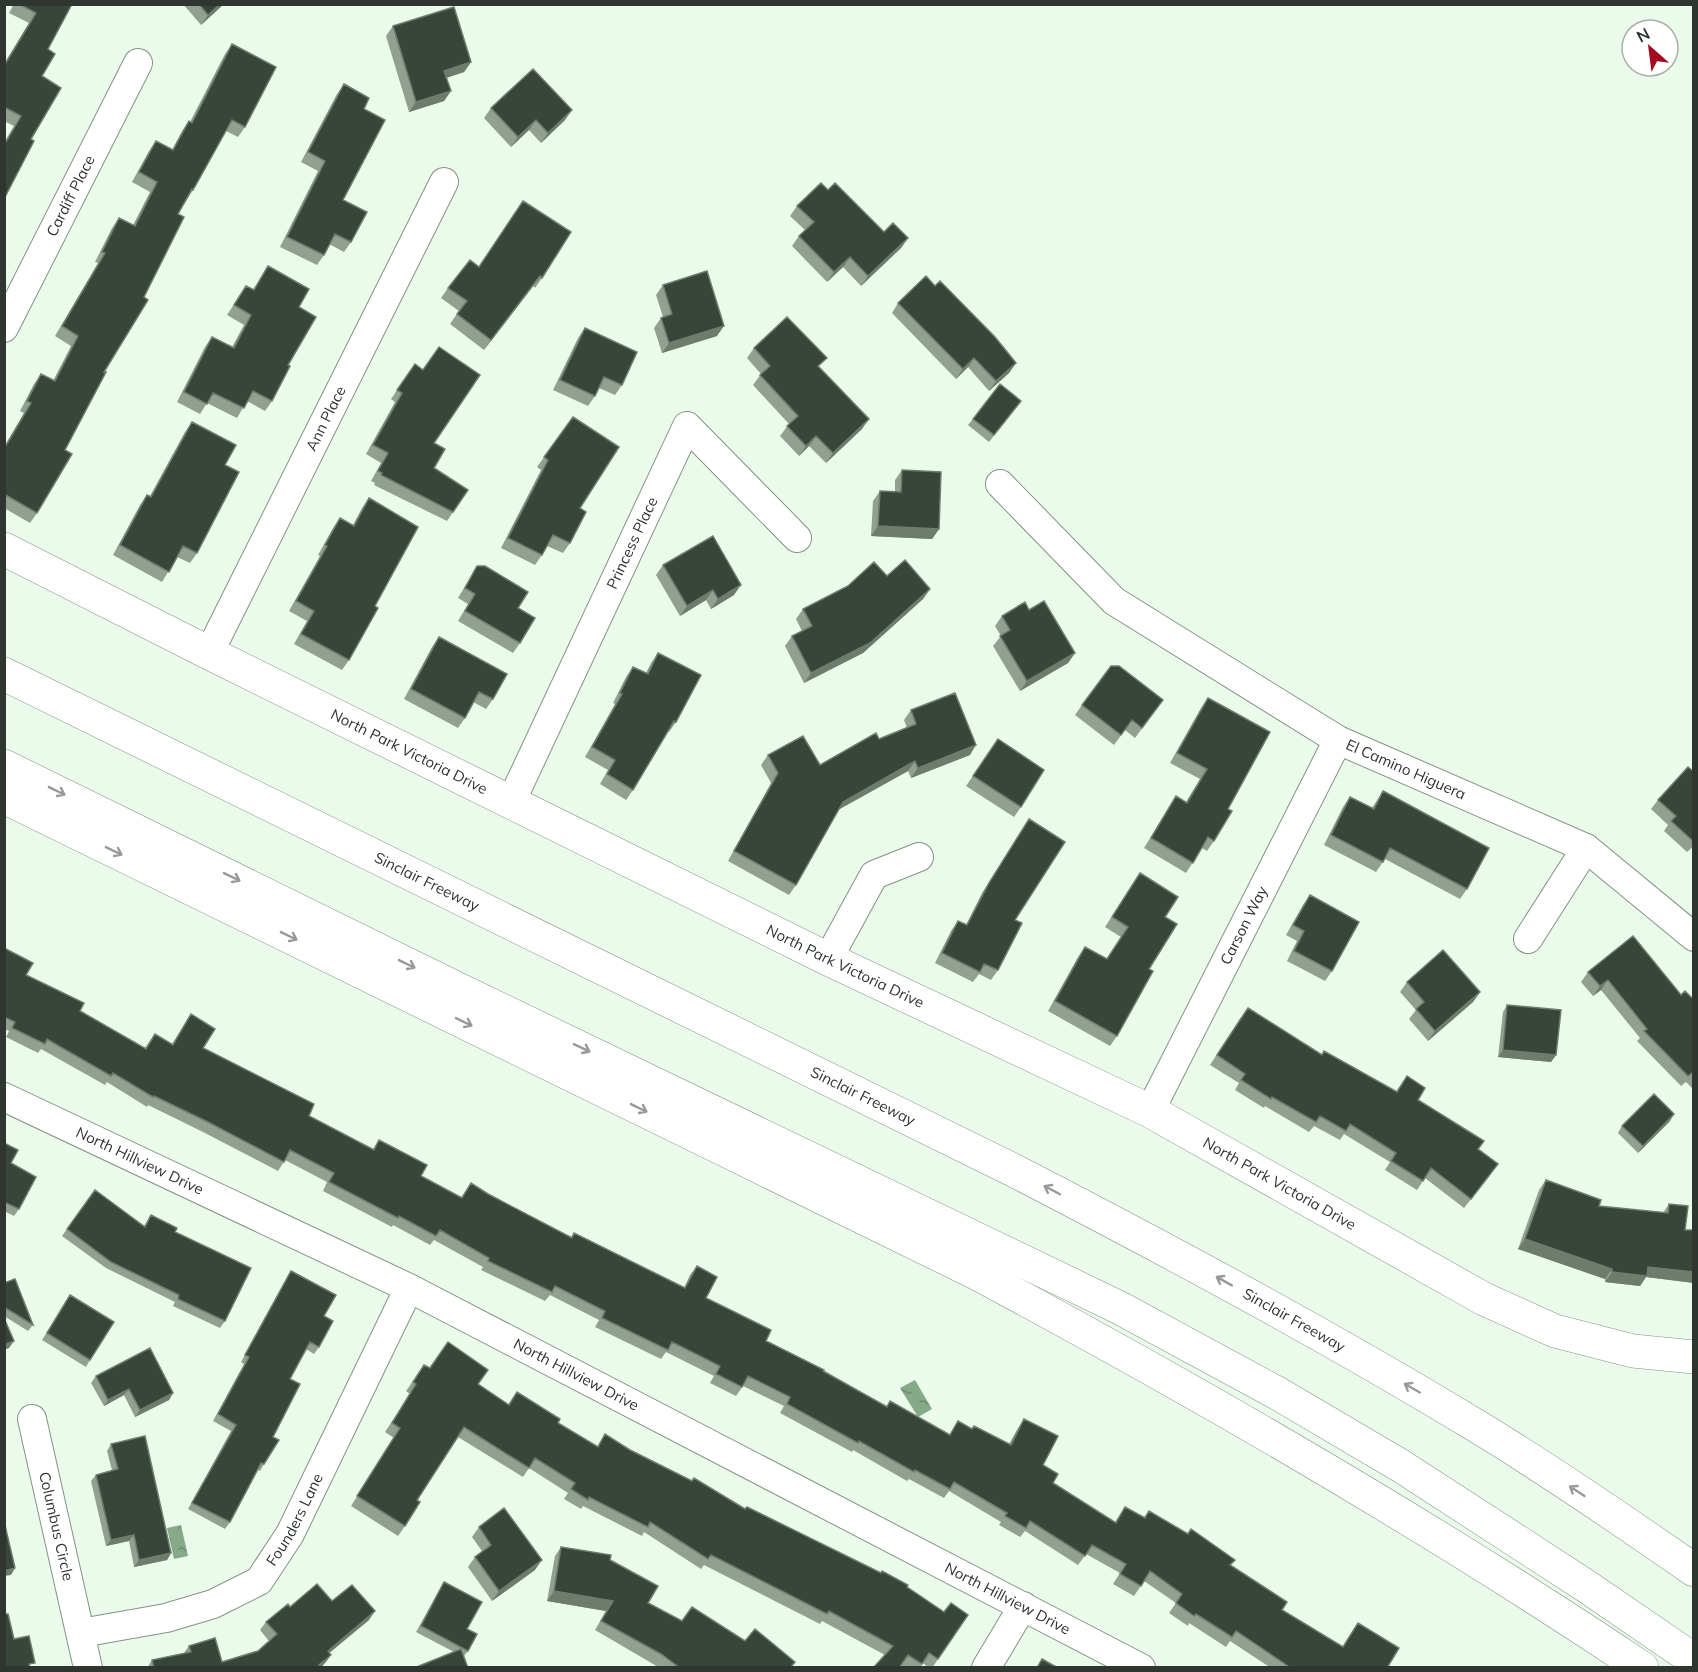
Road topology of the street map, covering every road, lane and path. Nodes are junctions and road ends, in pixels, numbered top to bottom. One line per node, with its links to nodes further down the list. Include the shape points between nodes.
1 (138, 63): 3 (street, Cardiff Place)
2 (444, 182): 7 (street, Ann Place)
3 (4, 328)
4 (1000, 484): 9 (street, El Camino Higuera, via 1114,601)
5 (797, 538): 12 (street, Princess Place, via 687,426)
6 (4, 549): 7 (main road, North Park Victoria Drive)
7 (209, 653): 12 (main road, North Park Victoria Drive)
8 (4, 674): 23 (main road, Sinclair Freeway, one-way to 8, via 1476,1425 1157,1245 993,1160)
9 (1338, 740): 13 (street, El Camino Higuera); 19 (street, Carson Way)
10 (4, 765): 29 (main road, one-way to 29, via 1120,1308 1401,1466)
11 (4, 797): 27 (main road, one-way to 27, via 976,1273 1273,1436)
12 (511, 802): 17 (main road, North Park Victoria Drive)
13 (1586, 848): 15 (street, El Camino Higuera); 16 (street)
14 (919, 857): 17 (street, via 874,875)
15 (1694, 937)
16 (1528, 939)
17 (828, 959): 19 (main road, North Park Victoria Drive)
18 (4, 1097): 20 (street, North Hillview Drive)
19 (1150, 1111): 21 (main road, North Park Victoria Drive, via 1484,1299 1555,1332 1632,1351)
20 (409, 1288): 26 (street, North Hillview Drive); 28 (street, Founders Lane, via 290,1534 260,1581 213,1604 166,1618)
21 (1694, 1357)
22 (32, 1419): 28 (street, Columbus Circle)
23 (1626, 1523): 24 (main road); 25 (main road, Sinclair Freeway)
24 (1694, 1560)
25 (1694, 1570)
26 (1023, 1606): 31 (street); 32 (street, North Hillview Drive)
27 (1561, 1613): 33 (main road); 34 (main road)
28 (81, 1633): 30 (street, Columbus Circle)
29 (1694, 1660)
30 (88, 1668)
31 (986, 1668)
32 (1141, 1668)
33 (1628, 1668)
34 (1642, 1668)

